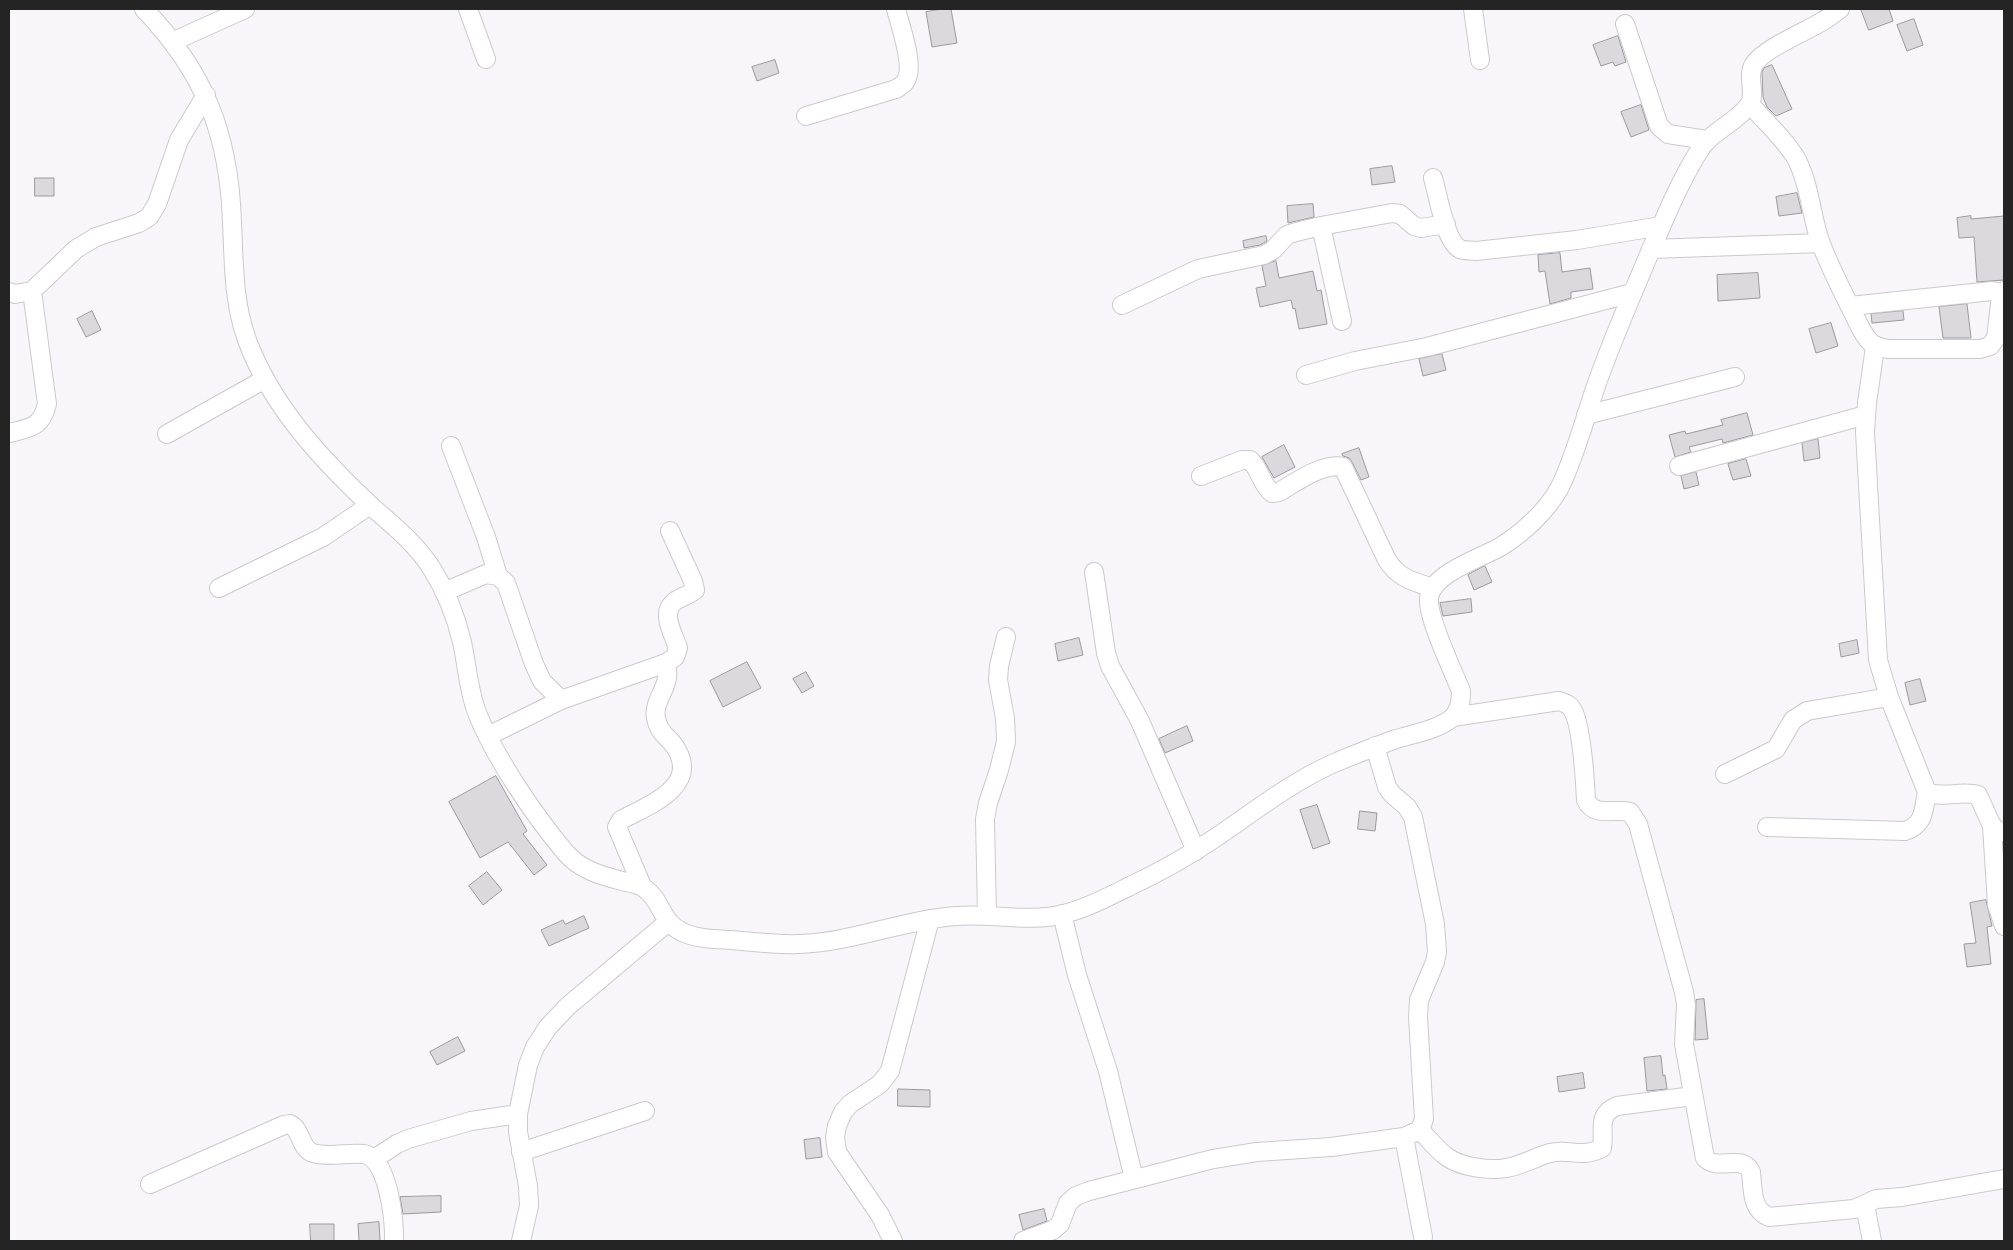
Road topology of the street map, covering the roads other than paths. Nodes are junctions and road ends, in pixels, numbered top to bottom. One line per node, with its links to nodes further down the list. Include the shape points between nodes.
1 (144, 9): 8 (street)
2 (245, 9): 8 (street)
3 (468, 9): 9 (street)
4 (896, 9): 13 (street, via 909,60 910,73 905,84)
5 (1473, 9): 10 (street)
6 (1840, 9): 12 (street, via 1766,53 1754,64 1750,78)
7 (1625, 24): 14 (street, via 1659,126 1668,134)
8 (174, 41): 11 (street)
9 (486, 59)
10 (1480, 60)
11 (206, 95): 21 (street, via 179,140 157,204 149,217 96,237 76,249); 32 (street, via 228,166 233,276 239,312 248,343)
12 (1750, 104): 14 (street); 19 (street, via 1785,144 1802,171)
13 (806, 116)
14 (1707, 140): 18 (street)
15 (1433, 178): 16 (street)
16 (1446, 224): 17 (street, via 1421,228 1400,214 1392,213); 18 (street, via 1453,244 1461,250 1577,240)
17 (1322, 226): 25 (street, via 1286,235 1264,255 1198,269); 27 (street)
18 (1661, 226): 20 (street)
19 (1821, 243): 20 (street); 26 (street)
20 (1652, 249): 24 (street)
21 (32, 291): 22 (street); 35 (street, via 47,404 44,418 32,427)
22 (9, 292)
23 (2003, 292): 26 (street); 28 (street)
24 (1632, 293): 30 (street, via 1427,348); 33 (street)
25 (1122, 304)
26 (1850, 306): 29 (street, via 1867,339)
27 (1342, 321)
28 (2000, 346): 29 (street, via 1980,349)
29 (1875, 347): 34 (street)
30 (1306, 374)
31 (1735, 377): 33 (street)
32 (265, 379): 36 (street); 40 (street, via 290,419 327,463)
33 (1586, 415): 45 (street, via 1568,470 1556,494 1534,521 1500,546 1444,576)
34 (1866, 415): 38 (street); 49 (street, via 1865,459 1878,660)
35 (9, 433)
36 (168, 434)
37 (450, 446): 43 (street)
38 (1678, 466)
39 (1201, 476): 45 (street, via 1250,460 1272,493 1326,467 1343,467 1394,572)
40 (370, 505): 44 (street, via 323,537); 46 (street, via 422,553)
41 (670, 531): 48 (street, via 695,590 668,608 667,616 678,648 675,657)
42 (1094, 572): 58 (street, via 1110,666 1140,722)
43 (498, 576): 46 (street, via 486,574); 50 (street, via 506,583 542,681)
44 (219, 588)
45 (1433, 588): 51 (street, via 1429,598 1432,616 1461,691 1461,704)
46 (444, 592): 52 (street, via 462,642 475,708)
47 (1006, 637): 61 (street, via 998,680 1006,742 985,819)
48 (666, 663): 50 (street); 59 (street, via 667,678 655,715 660,731 676,748 682,772 670,792 621,820 617,827)
49 (1889, 697): 54 (street, via 1807,711 1793,720 1776,749); 55 (street)
50 (561, 700): 52 (street)
51 (1453, 717): 53 (street, via 1434,727); 65 (street, via 1559,701 1574,711 1588,805 1599,811 1630,812 1638,824 1684,992 1684,1044)
52 (488, 736): 59 (street, via 512,777 570,859 592,873)
53 (1374, 746): 58 (street, via 1327,766 1281,793); 68 (street, via 1387,787 1413,818 1435,924 1437,952 1419,1000 1418,1017 1424,1119)
54 (1725, 774)
55 (1927, 792): 56 (street, via 1921,820 1915,828 1905,831); 57 (street, via 1936,796 1978,795)
56 (1767, 827)
57 (1998, 829): 64 (street, via 1997,905)
58 (1196, 851): 60 (street, via 1094,904)
59 (642, 886): 63 (street, via 654,897)
60 (1062, 914): 61 (street, via 1031,918); 71 (street, via 1077,975 1108,1071)
61 (987, 915): 62 (street)
62 (930, 919): 63 (street, via 803,944 708,938 684,934); 78 (street, via 890,1071 880,1084 843,1112 835,1137 837,1152 880,1215)
63 (668, 922): 67 (street, via 568,1006 548,1027 528,1065)
64 (2004, 926)
65 (1693, 1096): 68 (street, via 1616,1106 1603,1117 1602,1148 1590,1154 1549,1153 1508,1168 1492,1170 1459,1163); 74 (street, via 1705,1158 1717,1165 1738,1162 1749,1167 1756,1205 1761,1214 1769,1217)
66 (645, 1112): 69 (street)
67 (518, 1114): 69 (street); 70 (street, via 471,1121 408,1139)
68 (1412, 1133): 71 (street, via 1331,1148 1257,1152 1213,1159); 75 (street)
69 (521, 1152): 77 (street, via 529,1206)
70 (374, 1159): 73 (street, via 366,1154 312,1153 304,1147 297,1129 290,1124); 76 (street, via 387,1187)
71 (1134, 1179): 79 (street, via 1076,1196 1068,1203 1060,1224 1053,1230)
72 (2004, 1179): 74 (street, via 1876,1199)
73 (150, 1184)
74 (1866, 1205): 80 (street)
75 (1423, 1237)
76 (394, 1241)
77 (521, 1241)
78 (893, 1241)
79 (1023, 1241)
80 (1872, 1241)

